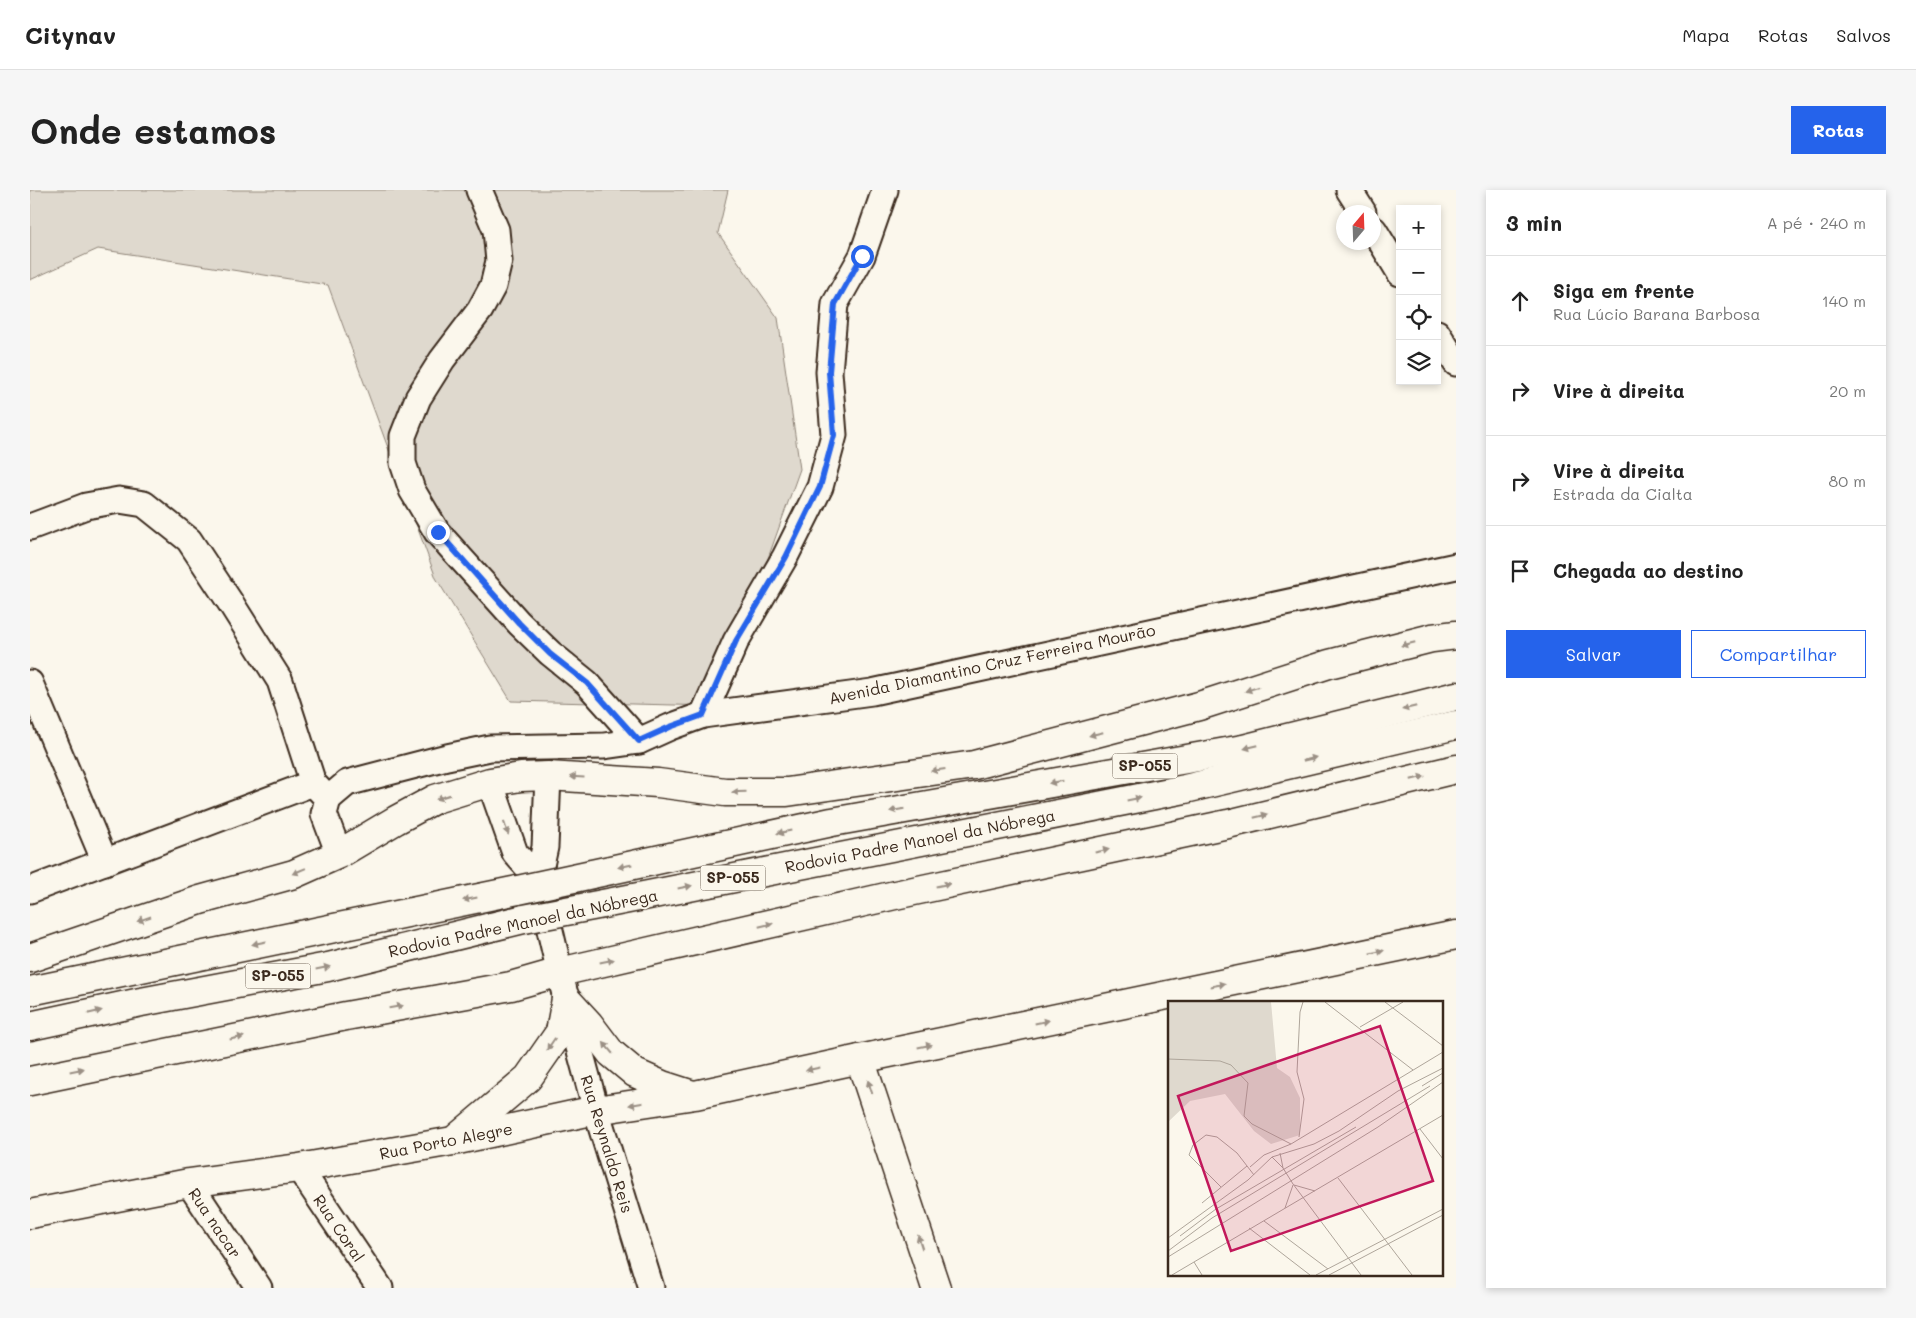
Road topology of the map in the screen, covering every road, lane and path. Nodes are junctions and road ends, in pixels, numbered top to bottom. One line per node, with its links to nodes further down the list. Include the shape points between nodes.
1 (479, 190): 16 (street, via 496,230 499,261 493,286 480,310 418,398 403,436 403,462 412,490 438,532 519,623 550,654 587,683)
2 (885, 190): 14 (street, via 862,256 835,304 829,372 834,435 820,487 786,557 736,641)
3 (1349, 190): 4 (street)
4 (1358, 205)
5 (1381, 242): 6 (street)
6 (1396, 266)
7 (1441, 340): 8 (street)
8 (1456, 364)
9 (30, 527): 20 (street, via 86,506 119,500 144,504 189,540 280,681)
10 (1456, 566): 14 (street, Avenida Diamantino Cruz Ferreira Mourão, via 872,692)
11 (1456, 634): 18 (main road, one-way to 18, via 1328,664 1199,706 974,765 787,792 725,792 658,783)
12 (30, 683): 22 (street)
13 (1456, 696): 23 (main road, Rodovia Padre Manoel da Nóbrega / SP-055, one-way to 23, bridge, via 1243,748 832,822 592,874)
14 (703, 715): 16 (street, Avenida Diamantino Cruz Ferreira Mourão)
15 (1456, 725): 30 (main road, Rodovia Padre Manoel da Nóbrega / SP-055, one-way to 15, bridge, via 328,967 524,919 1185,789)
16 (639, 741): 20 (street, Avenida Diamantino Cruz Ferreira Mourão, via 604,746 490,748)
17 (1456, 769): 27 (main road, one-way to 17, via 895,895 1228,824)
18 (548, 776): 19 (main road); 23 (street, via 545,847)
19 (490, 782): 21 (main road, one-way to 21, via 435,799); 23 (street, one-way to 23)
20 (320, 791): 21 (street, via 324,814); 22 (street, Avenida Diamantino Cruz Ferreira Mourão)
21 (339, 854): 26 (main road, one-way to 26, via 294,874 200,900)
22 (105, 862): 24 (street, Avenida Diamantino Cruz Ferreira Mourão)
23 (528, 884): 27 (street, Rua Reynaldo Reis); 28 (main road, Rodovia Padre Manoel da Nóbrega / SP-055, one-way to 28)
24 (30, 890)
25 (1456, 935): 31 (main road, Rua Porto Alegre, one-way to 25)
26 (30, 958)
27 (560, 972): 29 (street, Rua Reynaldo Reis); 32 (main road, one-way to 27, via 346,1016 511,986)
28 (30, 991)
29 (566, 999): 33 (main road, one-way to 29, via 635,1072 611,1053); 34 (street, Rua Reynaldo Reis); 35 (main road, one-way to 35, via 560,1032 528,1078)
30 (30, 1026)
31 (860, 1059): 33 (main road, Rua Porto Alegre, one-way to 33); 42 (main road, one-way to 31)
32 (30, 1081)
33 (695, 1096): 34 (main road, Rua Porto Alegre, one-way to 34)
34 (596, 1110): 35 (main road, Rua Porto Alegre); 41 (street, Rua Reynaldo Reis)
35 (453, 1141): 36 (main road, Rua Porto Alegre)
36 (298, 1168): 37 (main road, Rua Porto Alegre); 40 (street, Rua Coral)
37 (189, 1183): 38 (main road, Rua Porto Alegre); 39 (street, Rua nacar)
38 (30, 1214)
39 (259, 1288)
40 (380, 1288)
41 (651, 1288)
42 (936, 1288)

